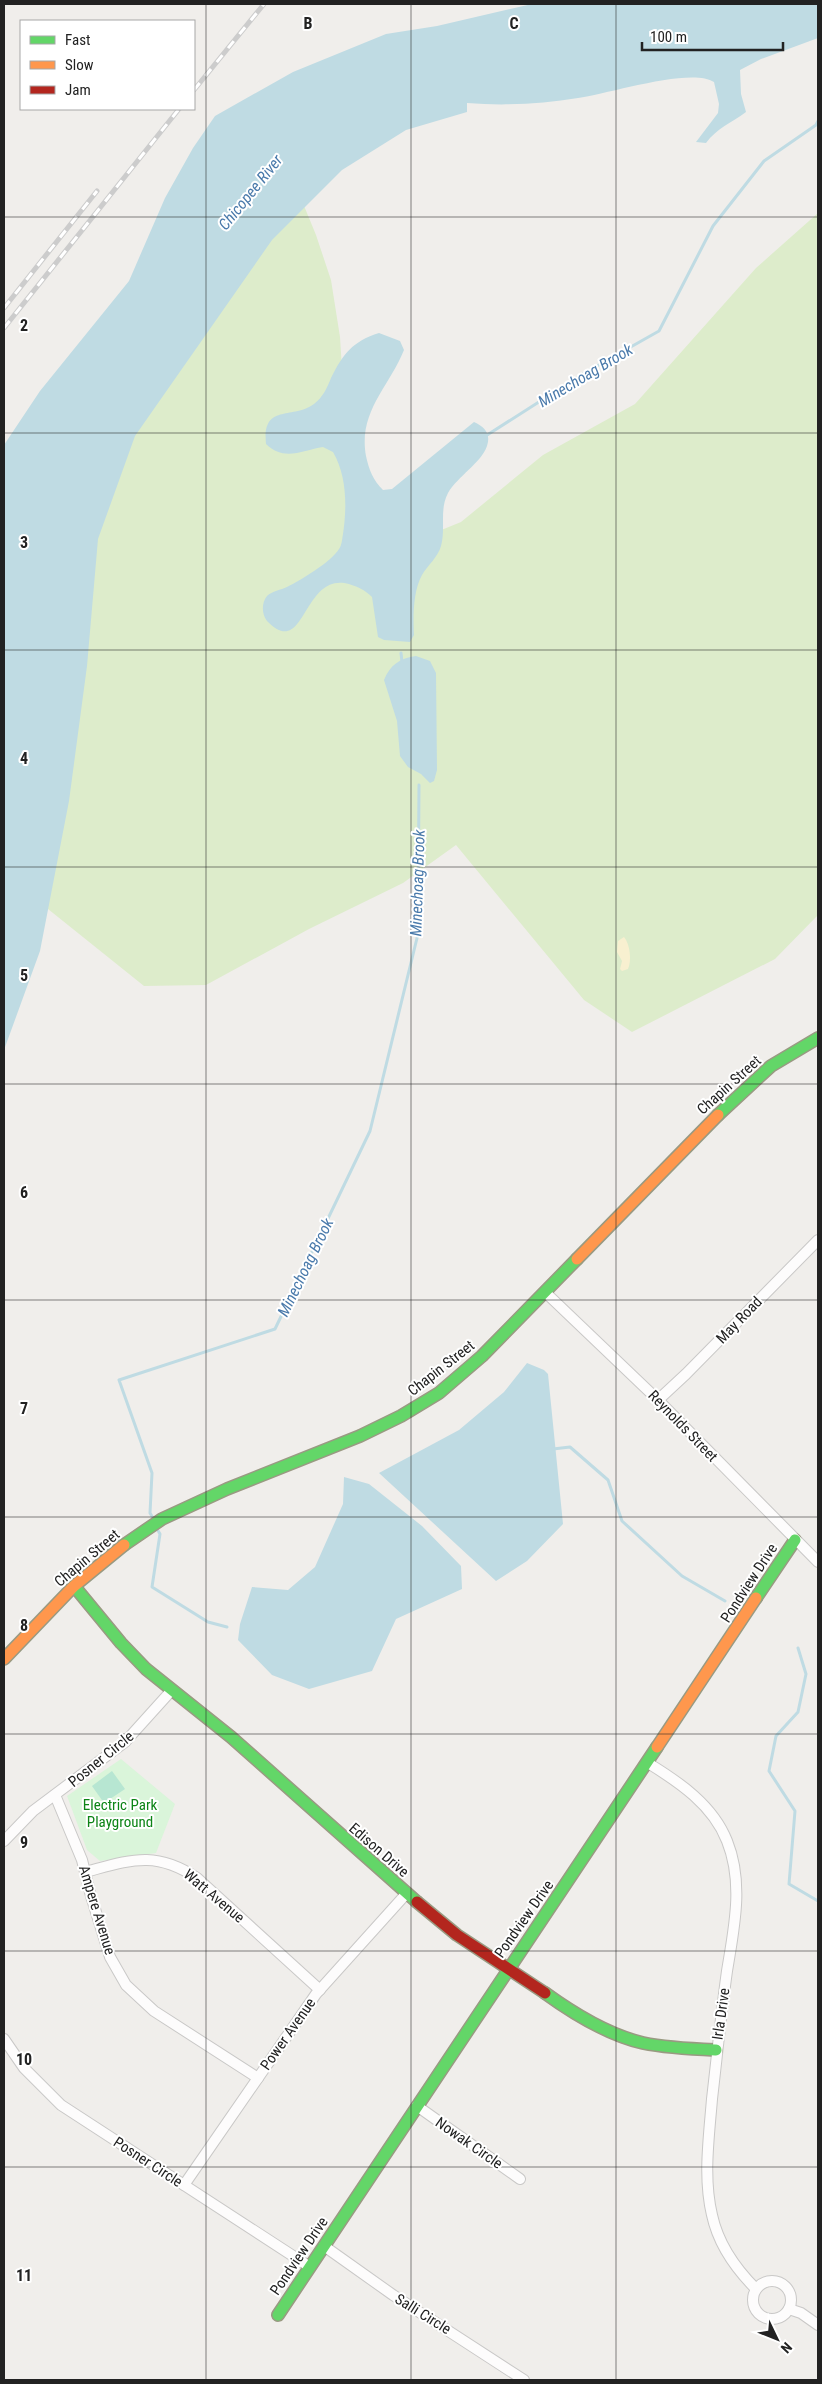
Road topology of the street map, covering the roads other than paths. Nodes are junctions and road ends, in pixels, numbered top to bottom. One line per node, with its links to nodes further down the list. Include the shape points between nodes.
1 (818, 1038): 3 (street, Chapin Street, via 771,1066 718,1115)
2 (818, 1240): 4 (street, May Road)
3 (545, 1292): 4 (street, Reynolds Street); 7 (street, Chapin Street, via 458,1378 422,1404 360,1436 162,1519)
4 (658, 1400): 5 (street, Reynolds Street)
5 (795, 1540): 6 (street, Reynolds Street); 10 (street, Pondview Drive)
6 (818, 1562)
7 (74, 1586): 8 (street, Chapin Street); 9 (street, Edison Drive, via 121,1644)
8 (4, 1659)
9 (171, 1691): 11 (street, Posner Circle, via 125,1742); 14 (street, Edison Drive, via 231,1737)
10 (648, 1763): 15 (street, Pondview Drive); 18 (street, Irla Drive, via 681,1784 702,1803 718,1822 732,1856 737,1893)
11 (55, 1795): 12 (street, Posner Circle); 13 (street, Ampere Avenue)
12 (4, 1841)
13 (85, 1872): 16 (street, Watt Avenue, via 153,1858 184,1869); 20 (street, Ampere Avenue, via 110,1957 126,1985 154,2011)
14 (406, 1894): 15 (street, Edison Drive, via 457,1935); 16 (street, Power Avenue)
15 (508, 1967): 18 (street, Edison Drive, via 573,2013 621,2036 676,2048); 21 (street, Pondview Drive)
16 (320, 1990): 20 (street, Power Avenue)
17 (4, 2038): 19 (street, Posner Circle)
18 (716, 2050): 26 (street, Irla Drive, via 708,2149 712,2216 732,2260)
19 (7, 2052): 23 (street, Posner Circle, via 61,2105)
20 (258, 2078): 23 (street, Power Avenue)
21 (417, 2106): 22 (street, Nowak Circle); 24 (street, Pondview Drive)
22 (520, 2179)
23 (184, 2185): 25 (street, Posner Circle)
24 (324, 2246): 25 (street, Pondview Drive); 30 (street, Salli Circle)
25 (310, 2267): 28 (street, Pondview Drive)
26 (756, 2289): 27 (street, via 769,2281 784,2285 790,2294); 27 (street, via 752,2302 762,2318 778,2319)
27 (789, 2309): 29 (street, via 801,2313)
28 (278, 2315)
29 (818, 2326)
30 (524, 2380)

